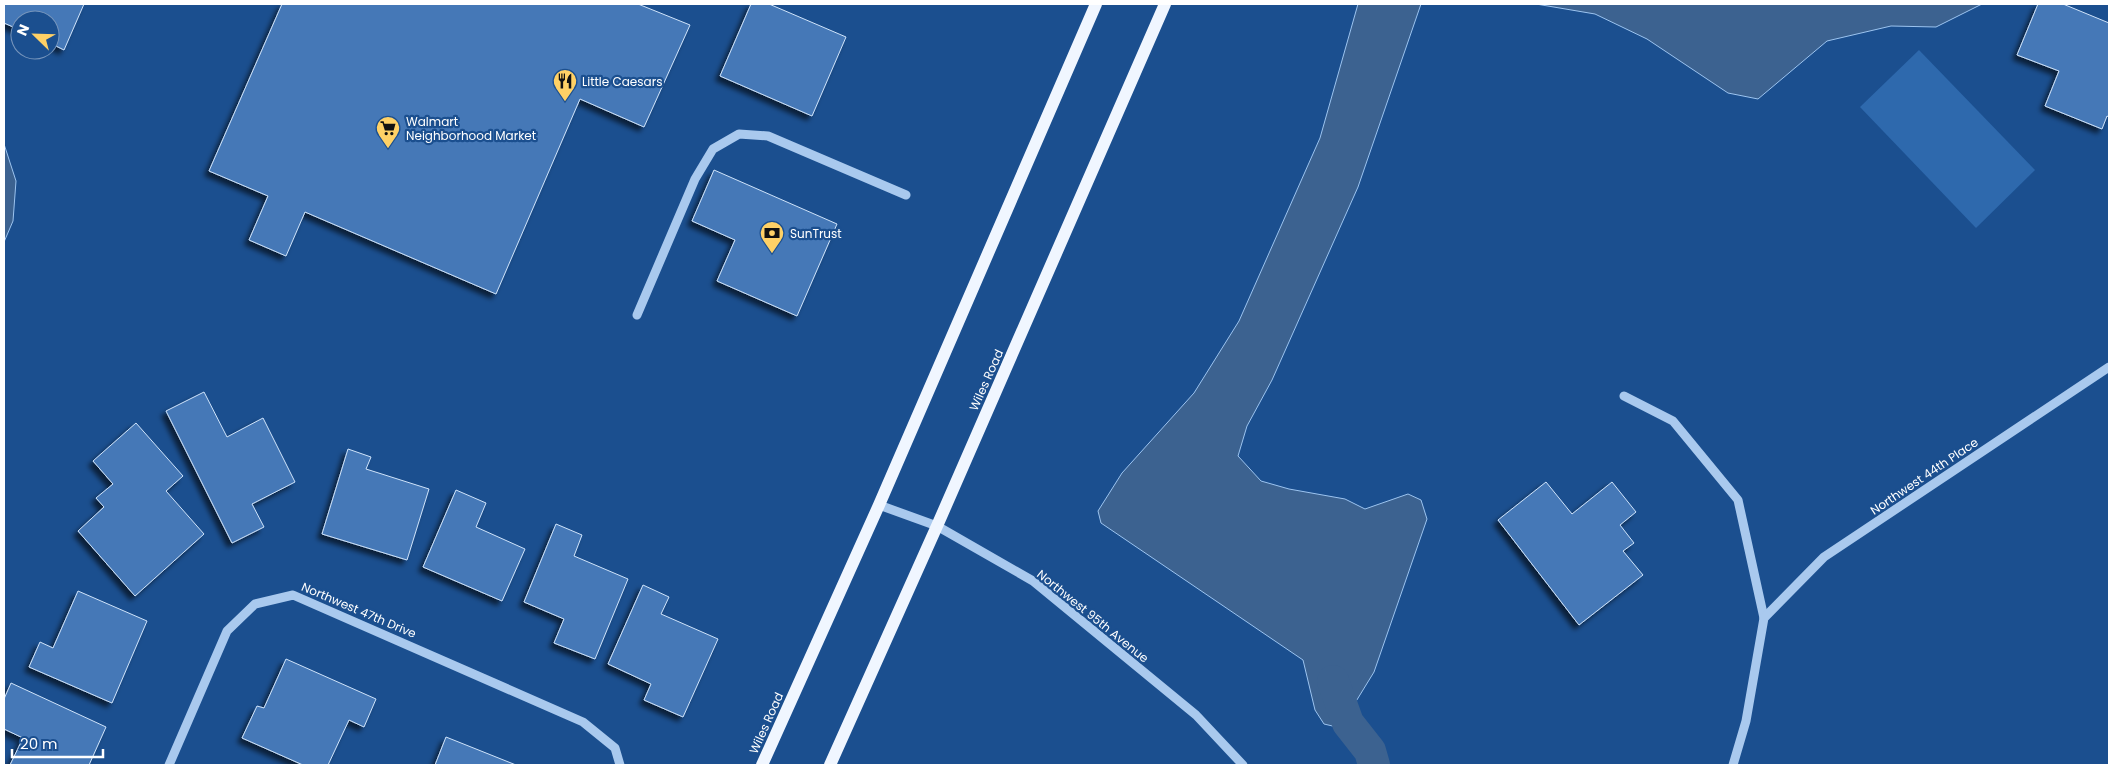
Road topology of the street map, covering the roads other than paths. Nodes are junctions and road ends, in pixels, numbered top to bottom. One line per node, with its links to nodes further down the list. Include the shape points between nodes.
1 (1096, 4): 7 (main road, Wiles Road)
2 (1165, 4): 8 (main road, Wiles Road)
3 (906, 195): 4 (street, via 768,136 739,134 713,149 695,179)
4 (637, 315)
5 (2109, 368): 9 (street, Northwest 44th Place, via 1824,558)
6 (1624, 396): 9 (street, via 1673,421 1738,500)
7 (879, 505): 8 (street, Northwest 95th Avenue); 12 (main road, Wiles Road)
8 (937, 526): 13 (main road, Wiles Road); 14 (street, Northwest 95th Avenue, via 1032,581 1196,715)
9 (1764, 618): 15 (street, via 1746,721)
10 (169, 765): 11 (street, Northwest 47th Drive, via 227,631 255,604 293,594 583,722 615,748)
11 (620, 765)
12 (762, 765)
13 (830, 765)
14 (1243, 765)
15 (1733, 765)

